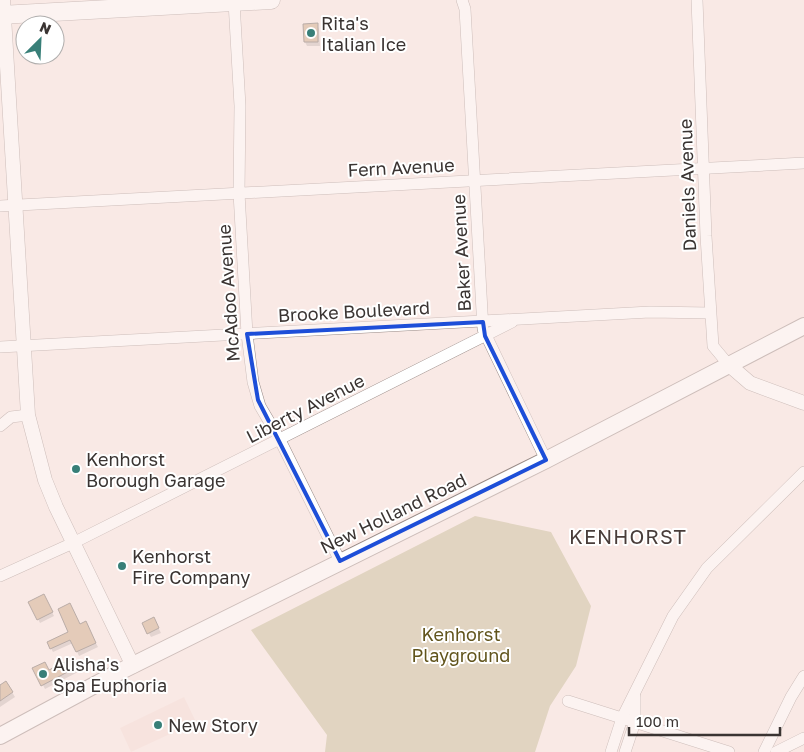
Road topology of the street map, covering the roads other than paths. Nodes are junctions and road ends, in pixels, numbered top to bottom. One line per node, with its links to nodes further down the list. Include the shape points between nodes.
1 (272, 0): 4 (main road)
2 (462, 0): 8 (street, Baker Avenue)
3 (696, 0): 7 (street, Daniels Avenue)
4 (234, 2): 5 (main road); 9 (street, McAdoo Avenue, via 240,106)
5 (2, 10): 11 (street)
6 (804, 163): 7 (street, Fern Avenue)
7 (704, 169): 8 (street, Fern Avenue); 12 (street, Daniels Avenue)
8 (474, 181): 9 (street, Fern Avenue); 14 (street, Baker Avenue)
9 (239, 193): 11 (street, Fern Avenue); 16 (street, McAdoo Avenue)
10 (0, 206): 11 (street, Fern Avenue)
11 (15, 206): 18 (street)
12 (710, 313): 13 (street, Brooke Boulevard, via 650,312); 20 (street, Daniels Avenue, via 713,346)
13 (516, 320): 14 (street, Brooke Boulevard); 17 (street, Liberty Avenue)
14 (483, 322): 16 (street, Brooke Boulevard); 17 (street, Baker Avenue)
15 (804, 326): 20 (main road, New Holland Road)
16 (248, 334): 18 (street, Brooke Boulevard); 24 (street, McAdoo Avenue, via 258,400)
17 (485, 336): 24 (street, Liberty Avenue); 25 (street, Baker Avenue)
18 (23, 346): 19 (street, Brooke Boulevard); 22 (street)
19 (0, 347)
20 (728, 364): 21 (street, via 750,383); 25 (main road, New Holland Road)
21 (804, 403)
22 (28, 415): 23 (street, via 11,417); 27 (street, via 45,480)
23 (0, 426)
24 (280, 440): 27 (street, Liberty Avenue); 28 (street, McAdoo Avenue)
25 (546, 460): 28 (main road, New Holland Road)
26 (804, 472): 32 (street, via 724,550 696,583 660,638)
27 (73, 543): 29 (street, Liberty Avenue); 30 (street)
28 (340, 561): 30 (main road, New Holland Road)
29 (0, 576)
30 (133, 666): 36 (main road, New Holland Road)
31 (804, 676): 41 (street)
32 (636, 693): 34 (street); 35 (street)
33 (568, 701): 34 (street)
34 (622, 718): 35 (street); 38 (street)
35 (635, 722): 39 (street); 40 (street)
36 (0, 736)
37 (804, 738): 42 (street)
38 (611, 752)
39 (625, 752)
40 (729, 752)
41 (764, 752)
42 (776, 752)

